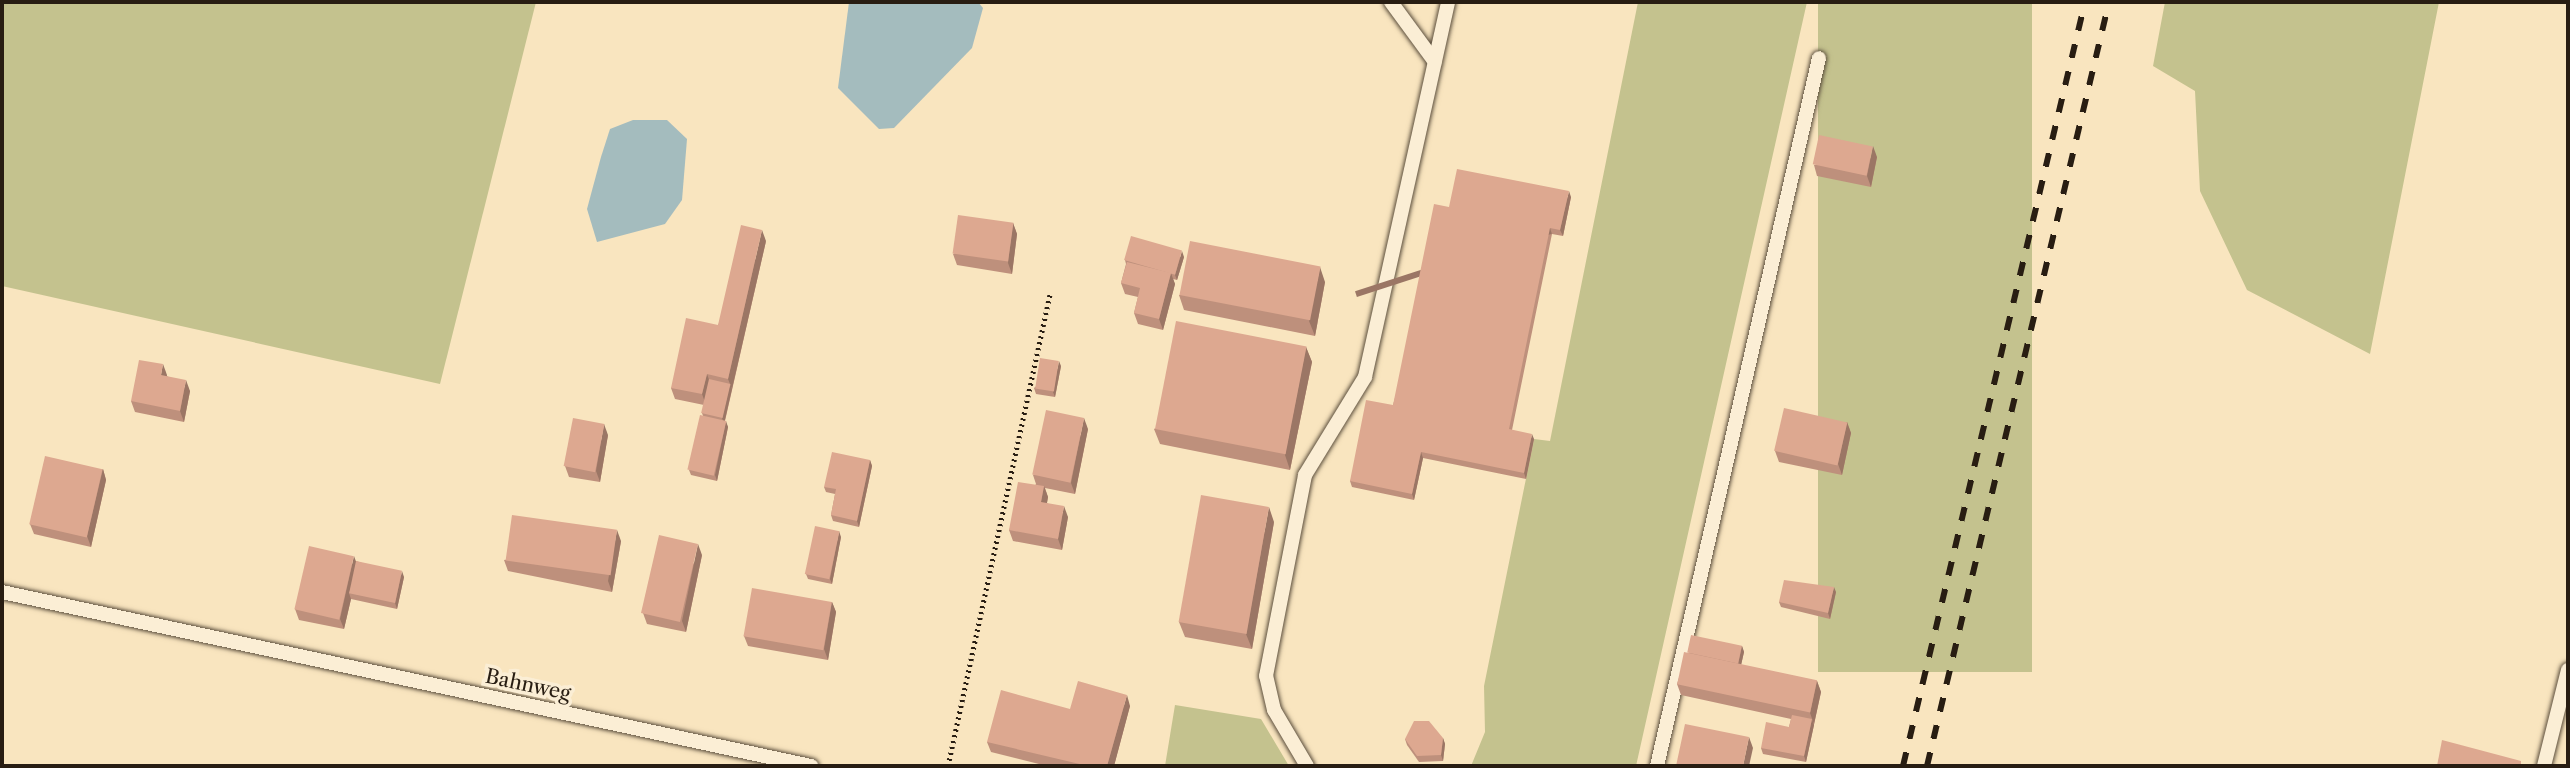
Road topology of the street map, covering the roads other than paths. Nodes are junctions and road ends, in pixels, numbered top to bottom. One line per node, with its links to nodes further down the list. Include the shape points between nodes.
1 (1391, 2): 4 (lane)
2 (1448, 2): 4 (lane)
3 (1819, 58): 9 (lane)
4 (1435, 62): 8 (lane, via 1365,377 1305,475 1266,676 1274,710)
5 (2, 592): 7 (lane, Bahnweg)
6 (2568, 670): 10 (lane)
7 (811, 766)
8 (1307, 766)
9 (1657, 766)
10 (2544, 766)

